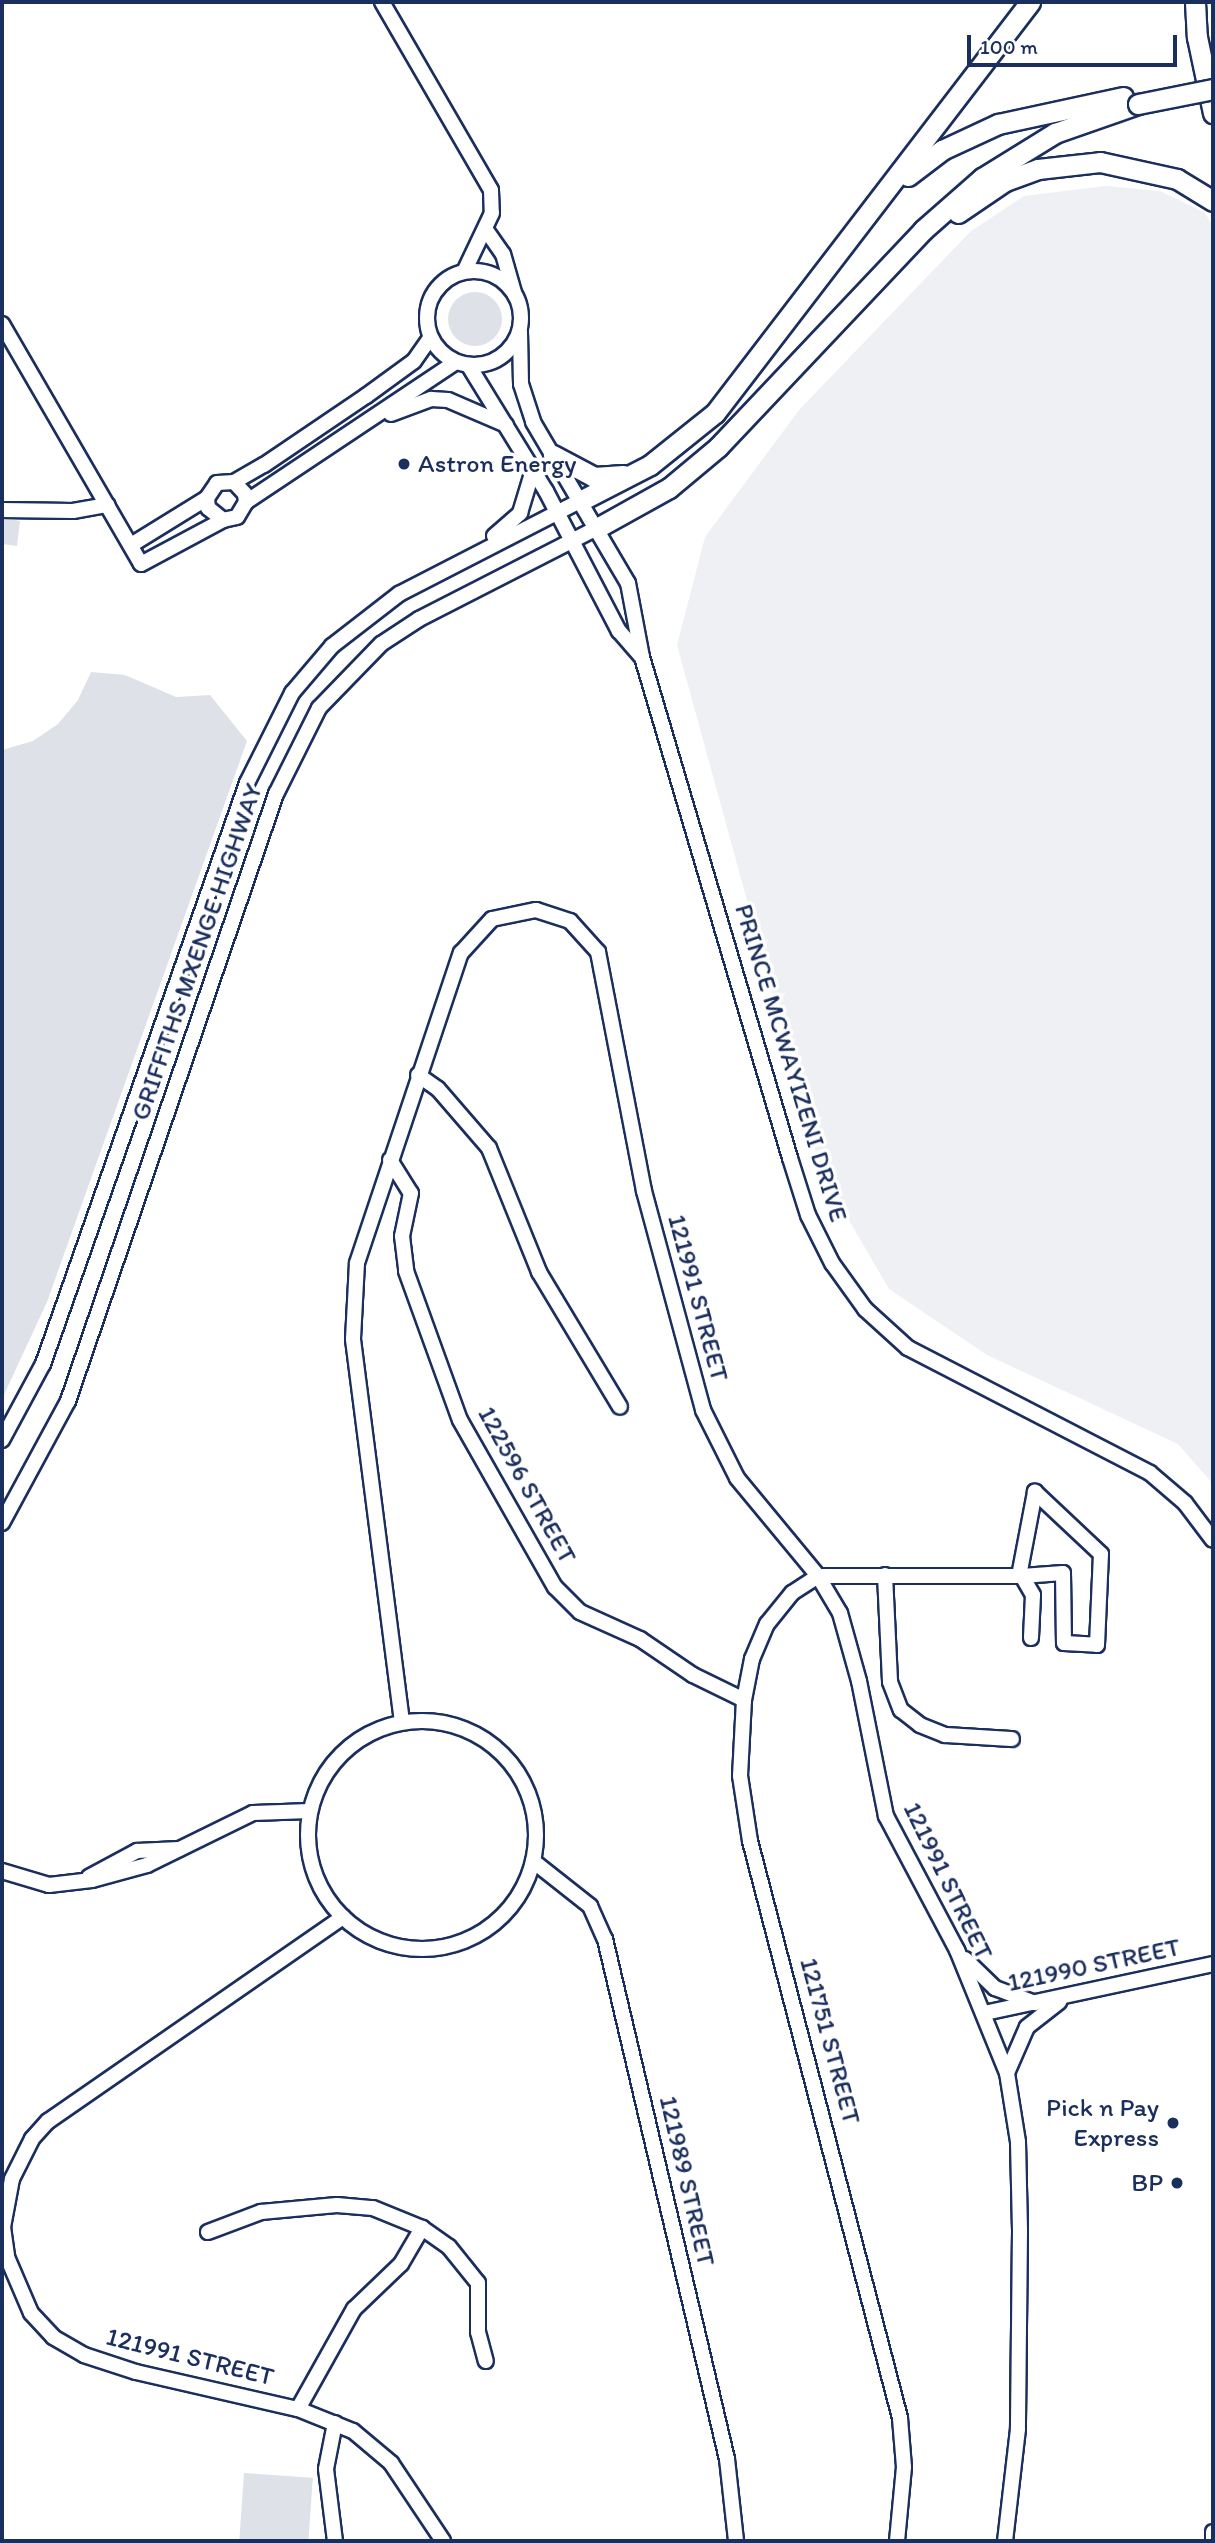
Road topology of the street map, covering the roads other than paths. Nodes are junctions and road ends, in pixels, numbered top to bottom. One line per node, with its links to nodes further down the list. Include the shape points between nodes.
1 (382, 2): 10 (street, via 486,176 495,203)
2 (1030, 2): 9 (main road)
3 (1195, 2): 7 (main road, via 1197,37)
4 (1213, 79): 6 (main road)
5 (1213, 89): 6 (main road, bridge)
6 (1139, 99): 9 (main road, via 1035,114 969,135 919,165); 13 (main road, via 1055,133 982,178 923,230)
7 (1213, 113)
8 (1213, 201): 13 (main road, via 1177,179 1140,168 1100,162 1038,169 1005,181 976,199)
9 (872, 210): 22 (main road, via 715,412 683,441)
10 (486, 230): 11 (street); 12 (street, via 503,254)
11 (464, 272): 12 (street, via 492,274); 16 (street, via 450,277 433,296 427,316)
12 (514, 292): 15 (street, via 522,318)
13 (856, 303): 31 (main road, via 711,454 669,488)
14 (2, 324): 27 (street)
15 (520, 332): 17 (street, via 506,354 482,365); 20 (street, PRINCE MCWAYIZENI DRIVE, via 521,384 533,422)
16 (430, 337): 17 (street); 23 (street, via 414,361)
17 (463, 364): 18 (street); 19 (street, PRINCE MCWAYIZENI DRIVE)
18 (367, 423): 19 (street, via 431,399 467,405); 26 (street)
19 (507, 426): 21 (street, PRINCE MCWAYIZENI DRIVE)
20 (553, 455): 22 (main road, via 594,477); 25 (street, PRINCE MCWAYIZENI DRIVE)
21 (533, 470): 29 (street, PRINCE MCWAYIZENI DRIVE); 34 (street, via 520,513)
22 (636, 472): 25 (main road)
23 (233, 482): 24 (street, via 217,483); 26 (street, via 241,487)
24 (207, 498): 30 (street, via 214,516); 33 (street)
25 (582, 500): 29 (street, GRIFFITHS MXENGE HIGHWAY); 31 (street, PRINCE MCWAYIZENI DRIVE)
26 (246, 502): 30 (street, via 237,517)
27 (107, 505): 28 (street, via 73,511); 33 (street)
28 (2, 510)
29 (558, 512): 32 (street, PRINCE MCWAYIZENI DRIVE); 34 (street, GRIFFITHS MXENGE HIGHWAY)
30 (223, 520): 33 (street, via 141,564)
31 (597, 528): 32 (street, GRIFFITHS MXENGE HIGHWAY); 35 (street, PRINCE MCWAYIZENI DRIVE, via 628,583)
32 (573, 541): 35 (street, PRINCE MCWAYIZENI DRIVE, via 619,631); 40 (street, GRIFFITHS MXENGE HIGHWAY, via 419,619 381,644 319,708 276,794 68,1401)
33 (131, 545)
34 (453, 566): 39 (street, GRIFFITHS MXENGE HIGHWAY, via 399,594 332,646 292,693 269,736 247,783 60,1320 25,1402)
35 (642, 657): 41 (street, PRINCE MCWAYIZENI DRIVE, via 790,1158 808,1215 832,1263 865,1309 908,1348 1150,1473 1185,1503)
36 (418, 1075): 37 (street, 121991 STREET); 38 (street, via 438,1089 489,1148 539,1272); 43 (street, 121991 STREET, via 461,953 484,924 519,911 537,910 570,921 588,936 604,969 635,1148 703,1410 737,1478)
37 (390, 1160): 46 (street, 122596 STREET, via 411,1193 402,1236 406,1271 460,1420 555,1587 580,1612 640,1639 693,1675); 47 (street, 121991 STREET, via 362,1241 353,1339)
38 (620, 1406)
39 (2, 1440)
40 (2, 1523)
41 (1213, 1540)
42 (885, 1575): 43 (street); 44 (street); 48 (street, via 890,1682 901,1710 920,1726 945,1735)
43 (818, 1576): 46 (street, 121751 STREET, via 792,1593 767,1625 754,1652); 53 (street, 121991 STREET, via 850,1642 875,1778 893,1834)
44 (1021, 1576): 44 (street, via 1063,1573 1064,1643 1097,1645 1102,1556 1035,1492); 45 (street, via 1033,1595)
45 (1031, 1638)
46 (744, 1700): 68 (street, 121751 STREET, via 740,1776 750,1841 900,2418 903,2477)
47 (402, 1722): 49 (street, via 360,1739 342,1753 317,1790); 50 (street, via 433,1721 463,1728 505,1757 531,1800 536,1831)
48 (1012, 1739)
49 (310, 1811): 51 (street, via 254,1813 178,1849 137,1851 82,1882 49,1885); 52 (street, via 313,1868)
50 (533, 1861): 52 (street, via 510,1907 485,1929 454,1944 403,1947 371,1937); 67 (street, 121989 STREET, via 590,1906 605,1939 727,2459)
51 (2, 1871)
52 (343, 1917): 62 (street, 121991 STREET, via 48,2121 20,2158 5,2214 12,2276 31,2313 53,2337 103,2363)
53 (957, 1950): 56 (street, via 995,1988); 57 (street, 121991 STREET)
54 (1213, 1964): 55 (street, 121990 STREET)
55 (1066, 1997): 56 (street, 121990 STREET); 58 (street, via 1027,2027)
56 (1036, 2004): 57 (street, 121990 STREET)
57 (985, 2013): 58 (street, 121991 STREET)
58 (1007, 2073): 69 (street, 121991 STREET, via 1017,2143 1020,2231 1018,2429)
59 (422, 2228): 60 (street, via 373,2208 337,2205 261,2211); 61 (street, via 449,2247 478,2283 478,2332); 62 (street, via 401,2264 354,2309)
60 (208, 2232)
61 (486, 2361)
62 (298, 2409): 63 (street, 121991 STREET)
63 (335, 2423): 65 (street, via 326,2469); 66 (street, 121991 STREET, via 353,2431 391,2463)
64 (1213, 2532): 70 (street)
65 (335, 2541)
66 (443, 2541)
67 (736, 2541)
68 (897, 2541)
69 (1005, 2541)
70 (1213, 2541)

